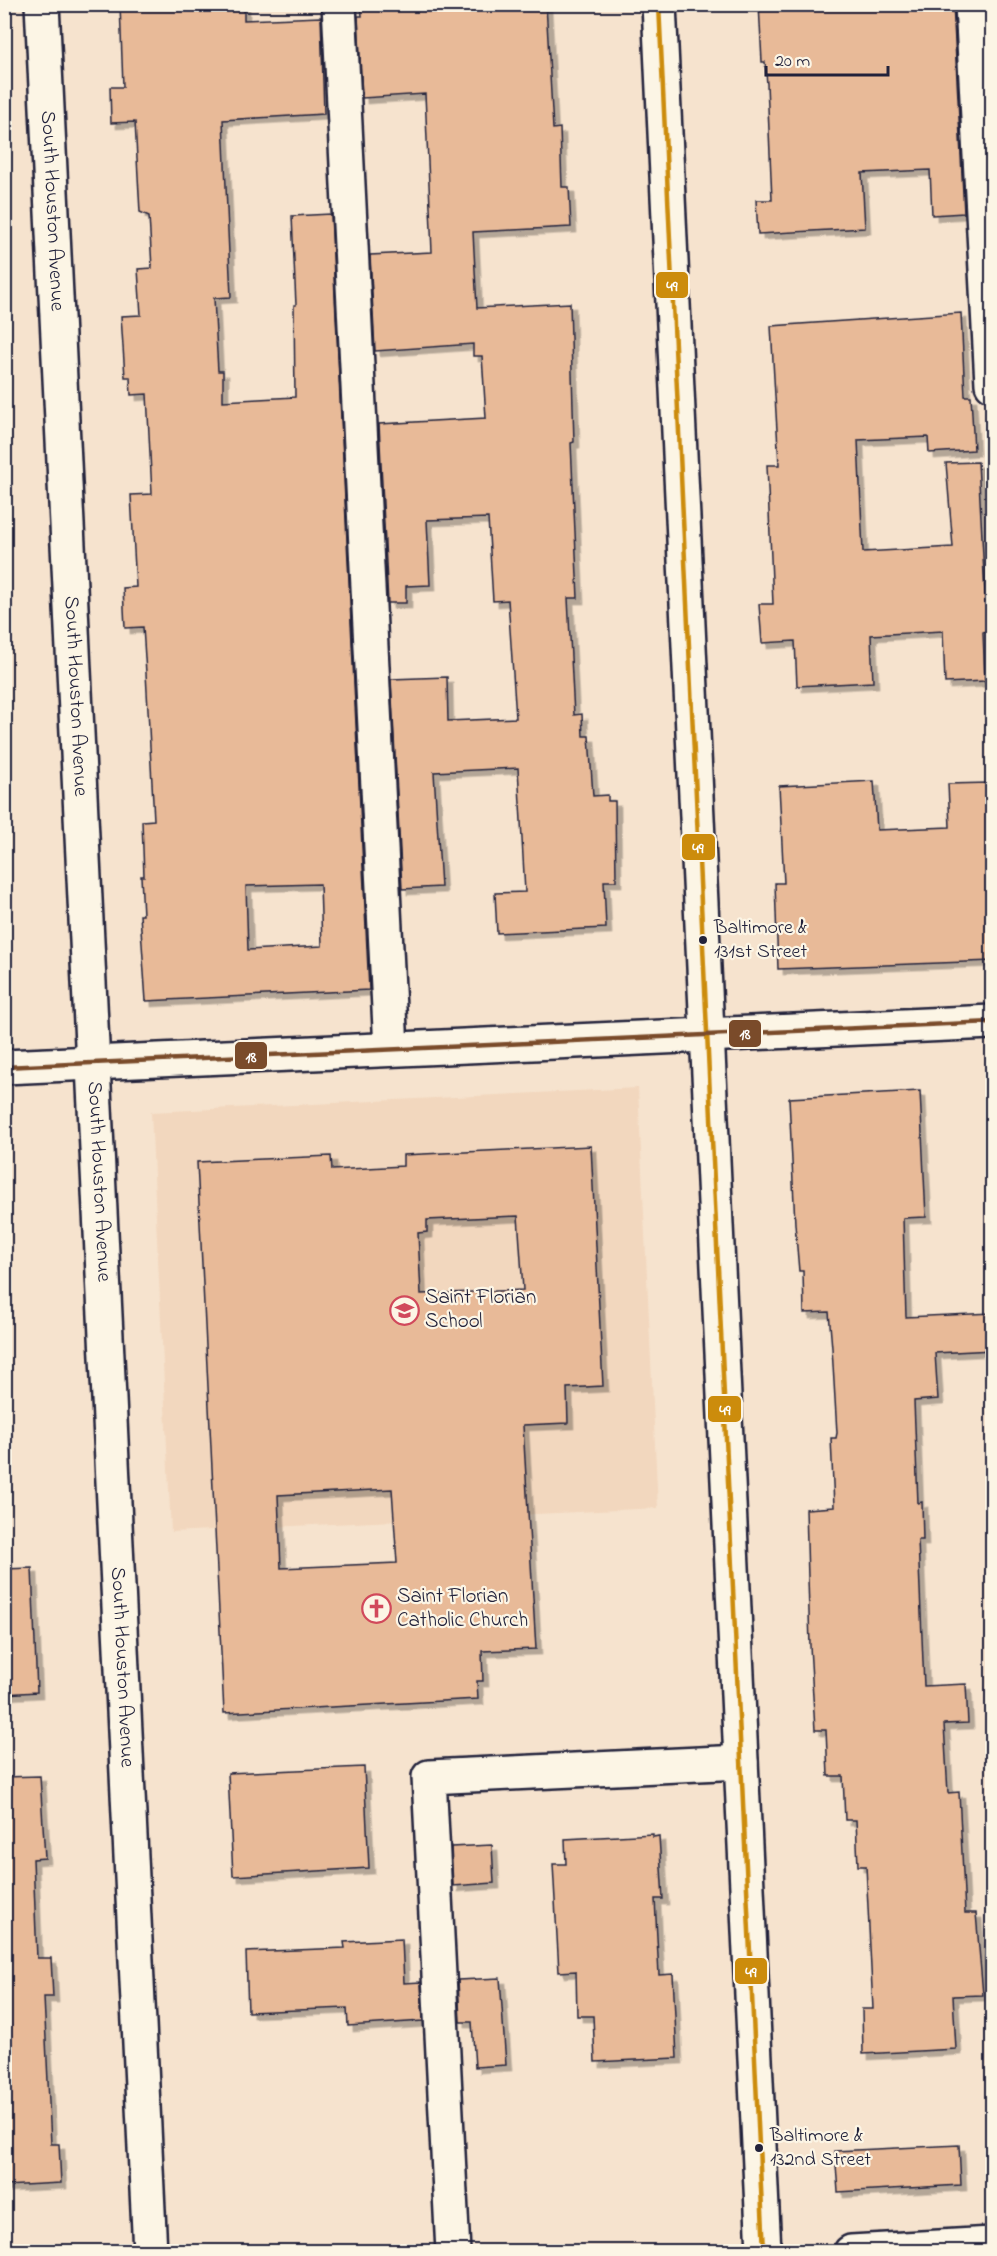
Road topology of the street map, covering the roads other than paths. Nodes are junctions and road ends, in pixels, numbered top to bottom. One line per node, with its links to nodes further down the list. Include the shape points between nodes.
1 (42, 4): 9 (street, South Houston Avenue)
2 (339, 4): 8 (street)
3 (659, 4): 7 (street)
4 (972, 4): 5 (street)
5 (993, 384)
6 (993, 1022): 7 (street)
7 (706, 1035): 8 (street); 11 (street)
8 (392, 1049): 9 (street)
9 (93, 1064): 10 (street); 13 (street, South Houston Avenue)
10 (4, 1067)
11 (741, 1761): 14 (street, via 429,1777); 15 (street)
12 (993, 2244): 16 (street)
13 (150, 2252)
14 (453, 2252)
15 (764, 2252)
16 (852, 2252)

